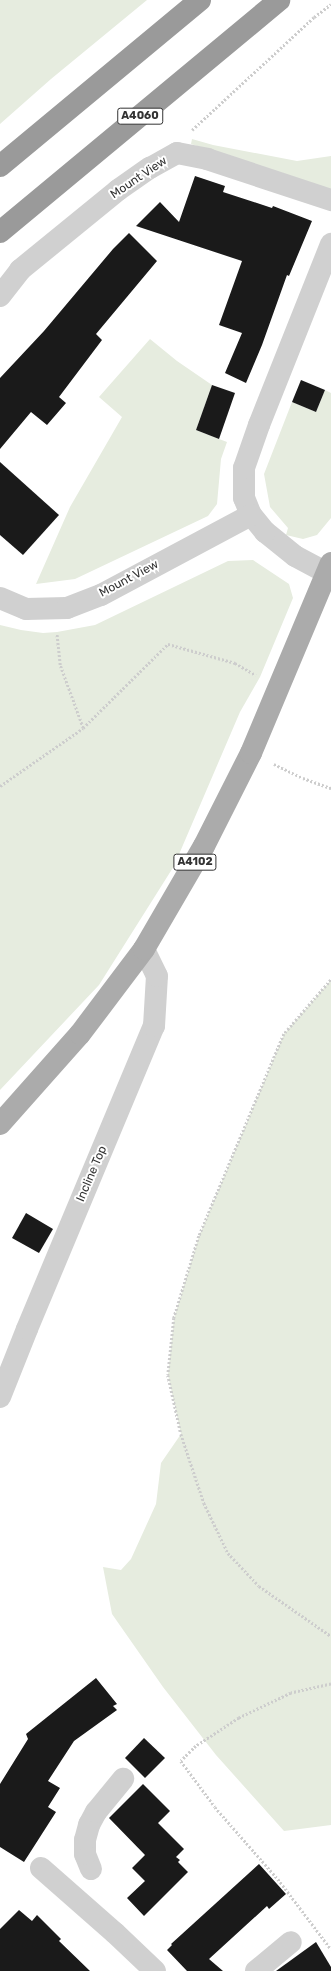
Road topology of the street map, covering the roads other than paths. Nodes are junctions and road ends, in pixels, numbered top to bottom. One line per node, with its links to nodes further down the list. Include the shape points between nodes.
1 (200, 0): 3 (highway)
2 (280, 0): 5 (highway, A4060)
3 (0, 166)
4 (331, 200): 7 (street, Mount View, via 207,159 177,153 118,190 20,270)
5 (0, 232)
6 (331, 244): 8 (street, via 244,468 244,498)
7 (0, 296)
8 (250, 515): 9 (street, via 265,532 295,556); 10 (street, Mount View, via 101,595 67,608 26,609)
9 (329, 568): 11 (main road, A4102, via 251,753 204,846)
10 (0, 598)
11 (144, 949): 12 (main road, A4102, via 80,1034); 13 (street, Incline Top, via 157,976 154,1026)
12 (0, 1124)
13 (0, 1397)
14 (123, 1779): 16 (street, via 96,1812 89,1825 85,1854 97,1862)
15 (41, 1868): 16 (street)
16 (70, 1893): 18 (street)
17 (291, 1942): 19 (street)
18 (155, 1971)
19 (256, 1971)

